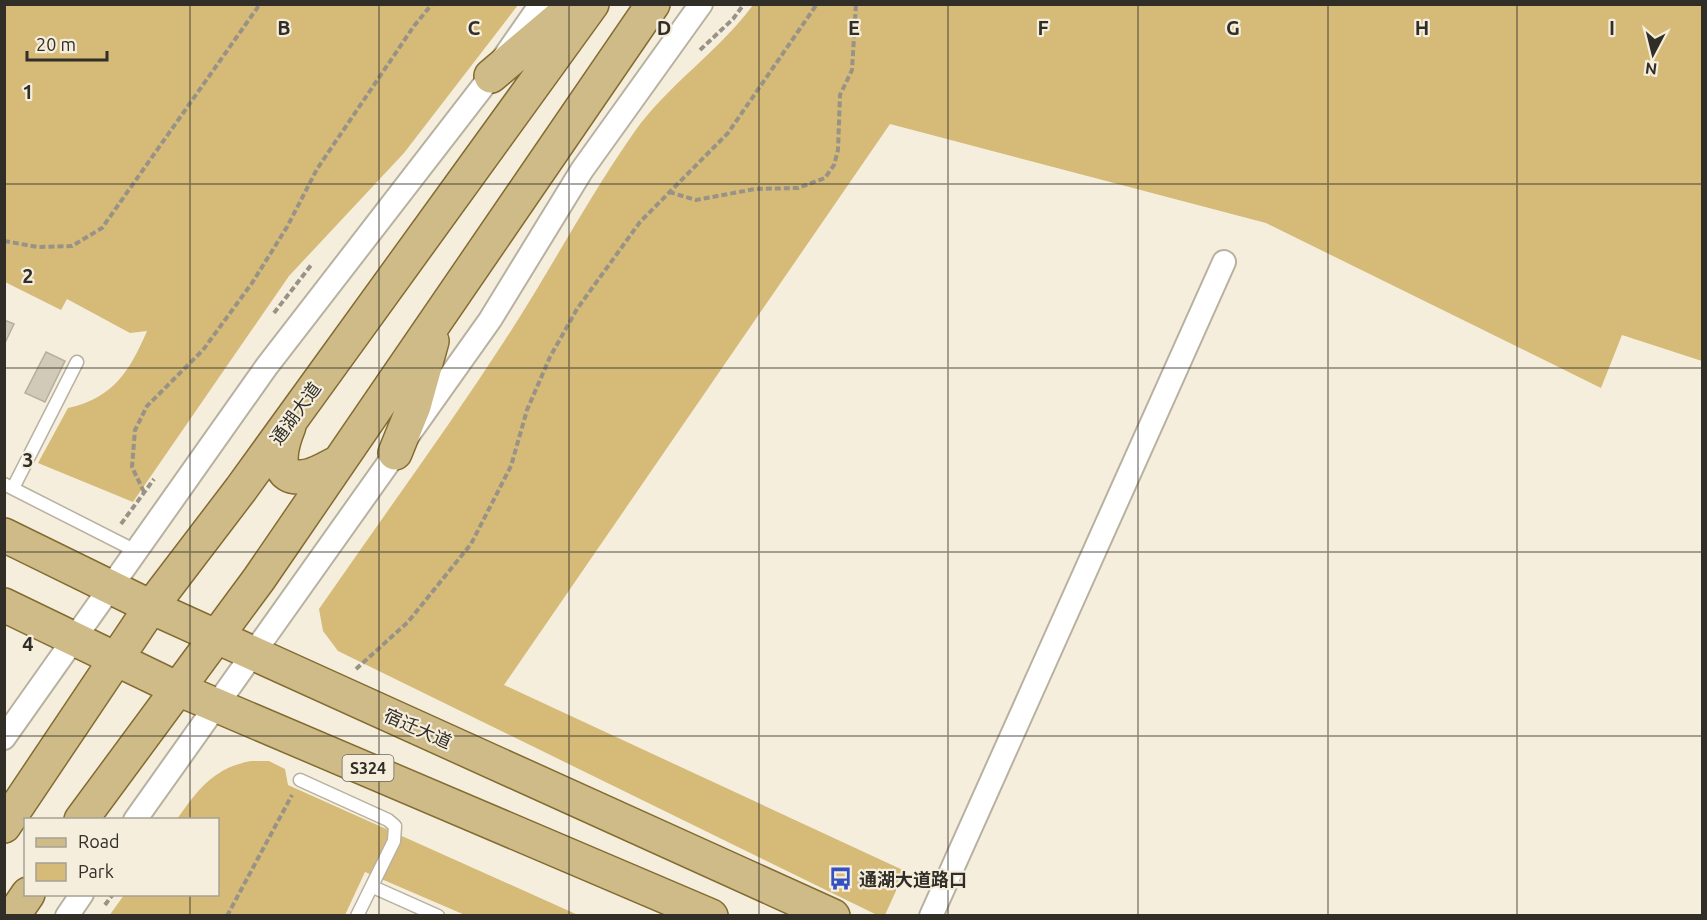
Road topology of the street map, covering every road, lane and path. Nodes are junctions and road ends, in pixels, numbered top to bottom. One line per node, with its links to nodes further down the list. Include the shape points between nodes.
1 (260, 4): 12 (path, via 102,228 72,246)
2 (432, 4): 20 (path, via 317,169 252,283 203,350 147,406 135,430 132,466)
3 (542, 4): 10 (street)
4 (576, 4): 10 (main road)
5 (592, 4): 16 (main road, 通湖大道)
6 (653, 4): 14 (main road)
7 (701, 4): 17 (street, via 582,170 490,320)
8 (817, 4): 11 (path, via 728,133)
9 (856, 4): 11 (path, via 852,70 840,95 838,150 825,178 798,188 754,189 696,200)
10 (490, 76): 22 (street, via 267,366)
11 (669, 192): 31 (path, via 640,222 577,309 550,357 527,410 511,466 471,544 408,622)
12 (4, 242)
13 (1224, 262): 49 (street)
14 (441, 311): 17 (main road, via 414,406); 18 (main road)
15 (77, 362): 19 (lane)
16 (291, 419): 18 (main road, via 280,449 280,462 286,472 309,476); 25 (main road, 通湖大道)
17 (395, 453): 28 (street)
18 (339, 462): 26 (main road)
19 (9, 486): 22 (lane)
20 (144, 492)
21 (4, 535): 23 (main road, 宿迁大道)
22 (136, 551): 23 (street)
23 (111, 587): 25 (main road, 宿迁大道); 27 (street)
24 (4, 605): 27 (main road, S324)
25 (151, 607): 26 (main road, 宿迁大道); 29 (main road, 通湖大道)
26 (217, 637): 28 (main road, 宿迁大道); 30 (main road)
27 (74, 640): 29 (main road, S324); 33 (street)
28 (252, 653): 31 (main road, 宿迁大道); 32 (street)
29 (115, 660): 30 (main road, S324); 37 (main road, 通湖大道)
30 (178, 689): 32 (main road, S324); 35 (main road)
31 (333, 689): 48 (main road, 宿迁大道)
32 (216, 705): 36 (street); 47 (main road, S324)
33 (4, 738)
34 (300, 780): 39 (lane, via 395,826 394,841); 44 (path)
35 (82, 818)
36 (136, 818)
37 (4, 828): 38 (main road)
38 (24, 829)
39 (373, 887): 45 (lane); 46 (lane)
40 (27, 896): 42 (main road)
41 (81, 896): 43 (street)
42 (13, 915)
43 (67, 915)
44 (227, 915)
45 (357, 915)
46 (438, 915)
47 (711, 915)
48 (833, 915)
49 (931, 915)

